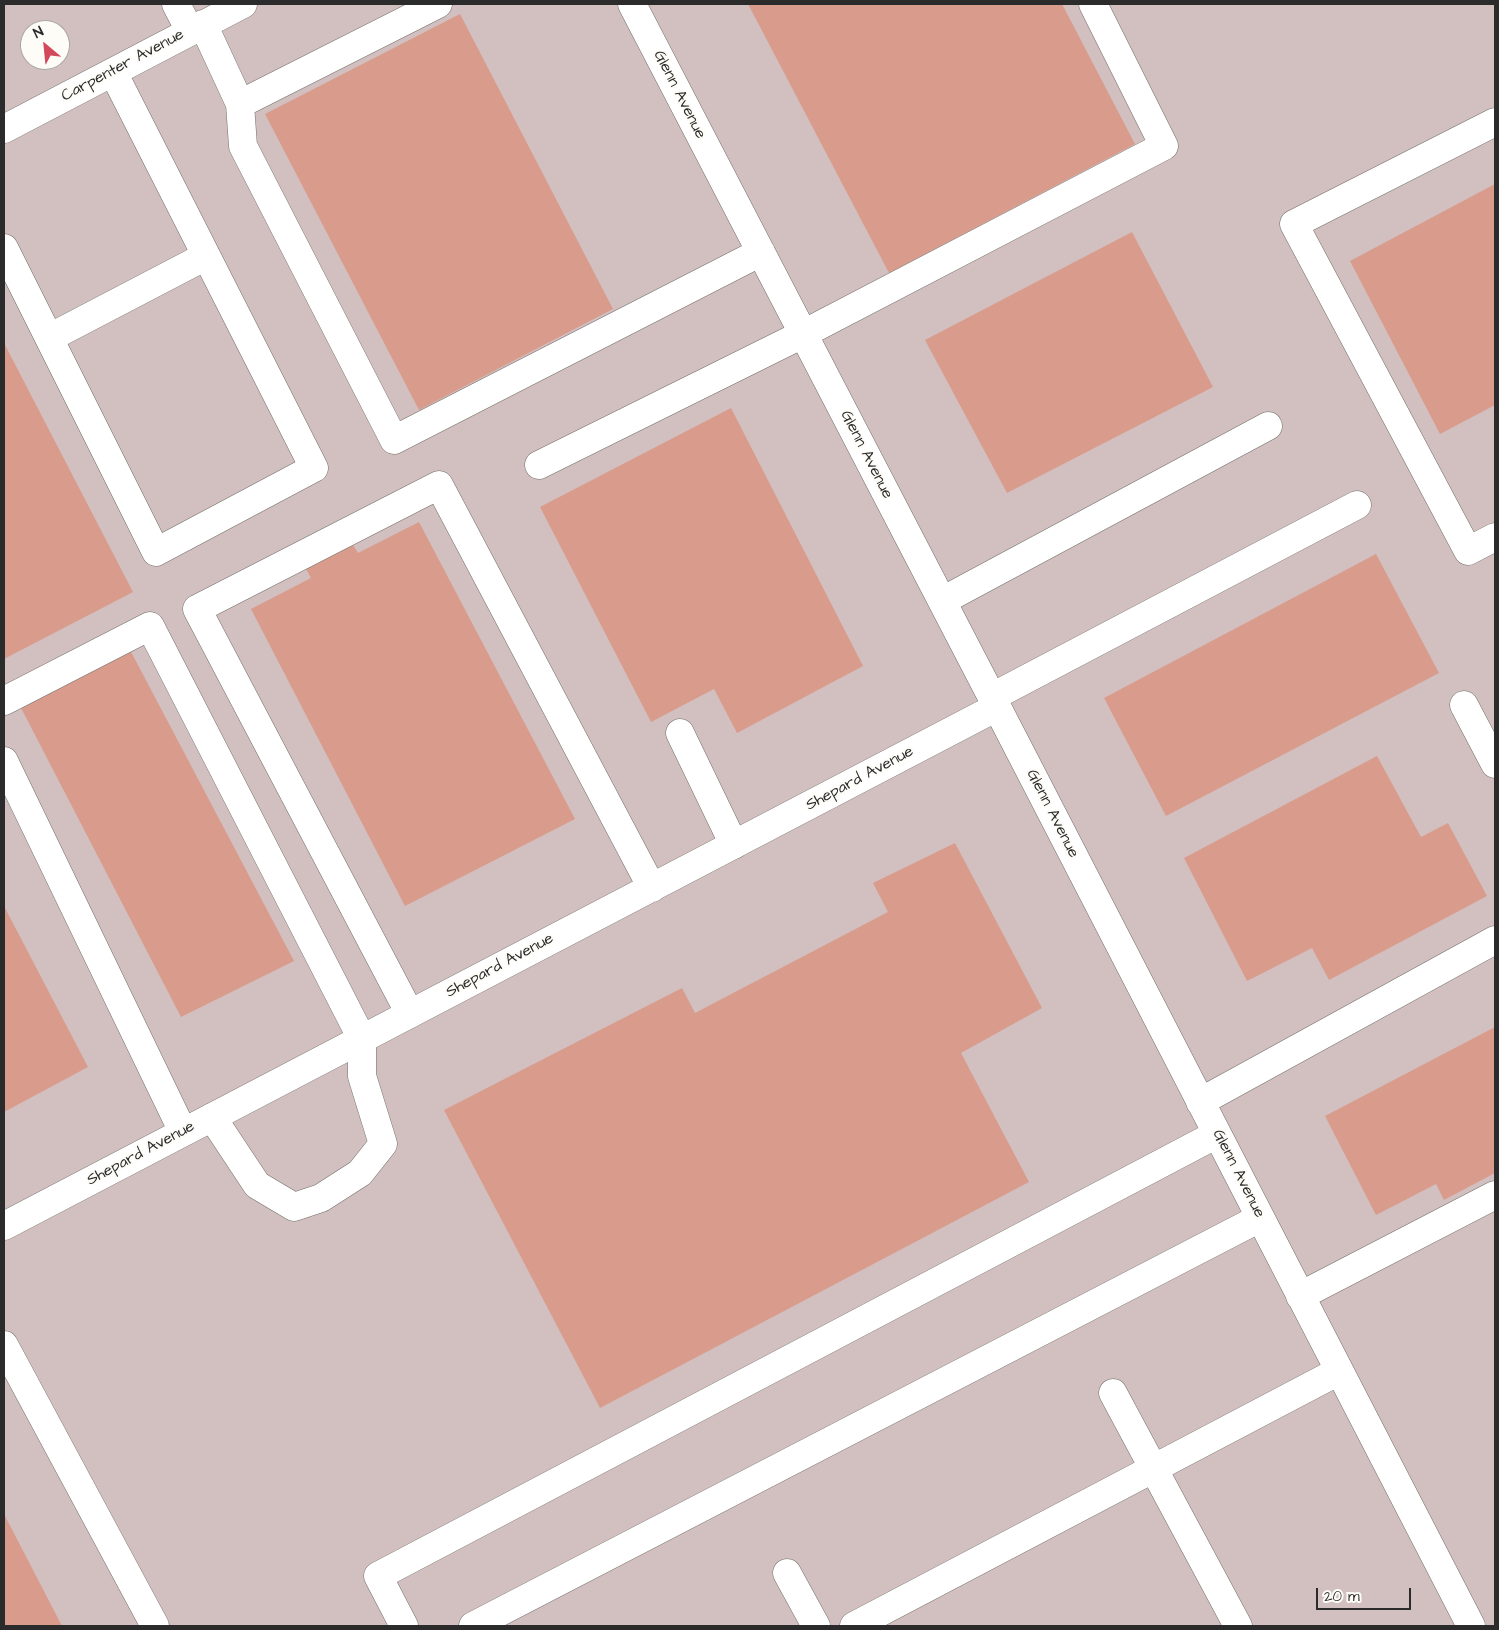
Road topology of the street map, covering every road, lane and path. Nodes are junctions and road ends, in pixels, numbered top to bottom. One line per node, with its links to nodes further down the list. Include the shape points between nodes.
1 (176, 4): 6 (street)
2 (438, 4): 8 (street)
3 (632, 4): 12 (street, Glenn Avenue)
4 (1093, 4): 14 (street, via 1164,146)
5 (236, 5): 6 (street, Carpenter Avenue)
6 (197, 28): 7 (street, Carpenter Avenue); 8 (street)
7 (112, 72): 10 (street, Carpenter Avenue); 13 (street)
8 (240, 104): 12 (street, via 243,146 394,440)
9 (1495, 122): 19 (street, via 1294,224 1468,551)
10 (4, 129)
11 (4, 248): 15 (street)
12 (761, 252): 14 (street, Glenn Avenue)
13 (206, 256): 15 (street); 15 (street, via 314,468 156,552)
14 (803, 334): 17 (street); 20 (street, Glenn Avenue)
15 (49, 338)
16 (1268, 426): 20 (street)
17 (539, 465)
18 (1357, 505): 22 (street, Shepard Avenue)
19 (1495, 537)
20 (942, 601): 22 (street, Glenn Avenue)
21 (4, 702): 31 (street, via 150,626)
22 (994, 702): 27 (street, Shepard Avenue); 32 (street, Glenn Avenue)
23 (1464, 705): 26 (street)
24 (680, 733): 27 (street)
25 (4, 762): 34 (street)
26 (1495, 764)
27 (734, 845): 28 (street, Shepard Avenue)
28 (652, 888): 30 (street, Shepard Avenue); 30 (street, via 439,485 197,609)
29 (1495, 940): 32 (street)
30 (410, 1014): 31 (street, Shepard Avenue)
31 (362, 1039): 33 (street, Shepard Avenue); 33 (street, via 362,1076 383,1144 360,1173 321,1198 294,1207 257,1185)
32 (1200, 1102): 35 (street, Glenn Avenue)
33 (212, 1117): 34 (street, Shepard Avenue)
34 (183, 1132): 38 (street, Shepard Avenue)
35 (1217, 1134): 37 (street, Glenn Avenue); 46 (street, via 378,1576)
36 (1495, 1195): 39 (street)
37 (1260, 1218): 39 (street, Glenn Avenue); 47 (street)
38 (4, 1226)
39 (1300, 1296): 41 (street, Glenn Avenue)
40 (4, 1345): 45 (street)
41 (1339, 1372): 43 (street); 51 (street, Glenn Avenue)
42 (1114, 1393): 43 (street)
43 (1154, 1469): 49 (street); 50 (street)
44 (787, 1573): 48 (street)
45 (155, 1626)
46 (404, 1626)
47 (473, 1626)
48 (816, 1626)
49 (854, 1626)
50 (1238, 1626)
51 (1471, 1626)

